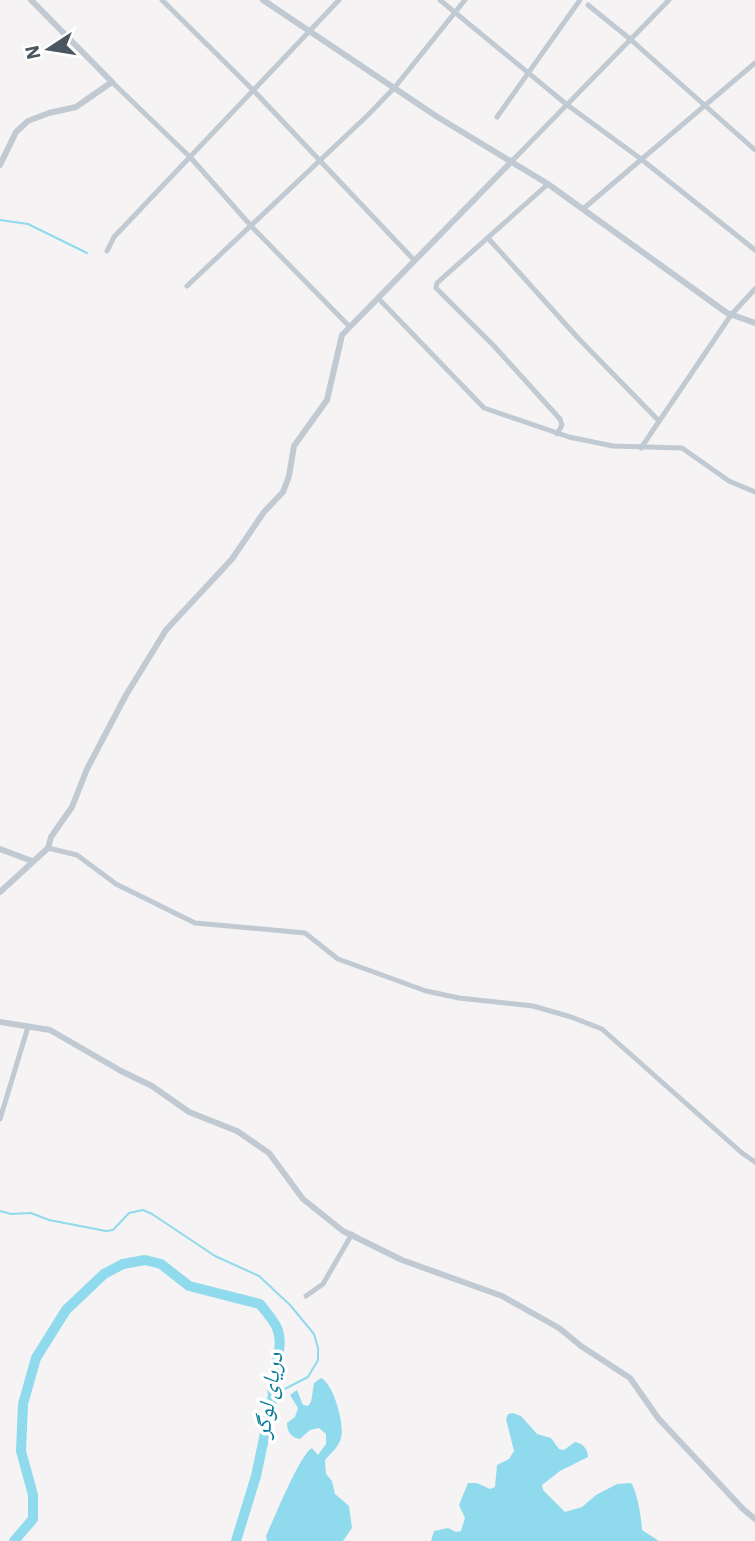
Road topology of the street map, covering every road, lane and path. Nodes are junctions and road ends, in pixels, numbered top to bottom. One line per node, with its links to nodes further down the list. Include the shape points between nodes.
1 (31, 0): 15 (street)
2 (162, 0): 17 (street)
3 (263, 0): 11 (street)
4 (339, 0): 11 (street)
5 (440, 0): 10 (street)
6 (465, 0): 10 (street)
7 (580, 0): 14 (street)
8 (669, 0): 12 (street)
9 (588, 5): 12 (street)
10 (455, 13): 14 (street); 16 (street)
11 (311, 31): 16 (street); 17 (street)
12 (630, 39): 18 (street); 19 (street)
13 (755, 63): 19 (street)
14 (528, 72): 18 (street); 20 (street)
15 (112, 82): 22 (street); 26 (street, via 76,107 28,121 16,132)
16 (394, 87): 24 (street); 25 (street)
17 (254, 91): 22 (street); 24 (street)
18 (566, 104): 23 (street); 25 (street)
19 (706, 106): 21 (street); 23 (street)
20 (497, 117)
21 (755, 150)
22 (191, 158): 29 (street); 32 (street, via 114,237)
23 (641, 159): 28 (street); 31 (street)
24 (318, 161): 29 (street); 33 (street)
25 (512, 161): 27 (street); 33 (street)
26 (0, 165)
27 (548, 184): 28 (street); 30 (street)
28 (583, 209): 37 (street)
29 (252, 227): 34 (street); 39 (street)
30 (488, 238): 40 (street); 41 (street, via 436,288 560,419)
31 (755, 250)
32 (107, 251)
33 (414, 260): 36 (street)
34 (187, 286)
35 (755, 289): 37 (street)
36 (378, 298): 39 (street); 41 (street, via 484,408)
37 (731, 315): 38 (street); 40 (street)
38 (755, 323)
39 (348, 326): 44 (street, via 327,400 294,446 283,492 232,559 159,639)
40 (659, 421): 42 (street)
41 (557, 434): 42 (street)
42 (642, 448): 43 (street, via 682,448 729,481)
43 (755, 492)
44 (48, 848): 46 (street); 51 (street, via 77,855 116,884 195,923 305,933 338,959 426,991 533,1006 602,1029)
45 (0, 849): 46 (street)
46 (32, 861): 47 (street)
47 (0, 892)
48 (0, 1022): 49 (street)
49 (28, 1027): 50 (street); 52 (street, via 50,1030 152,1086 189,1112 237,1131 269,1153 313,1208)
50 (0, 1119)
51 (755, 1162)
52 (352, 1234): 53 (street, via 323,1284); 54 (street, via 384,1252 502,1296 559,1328 630,1378 659,1418)
53 (306, 1296)
54 (755, 1519)

